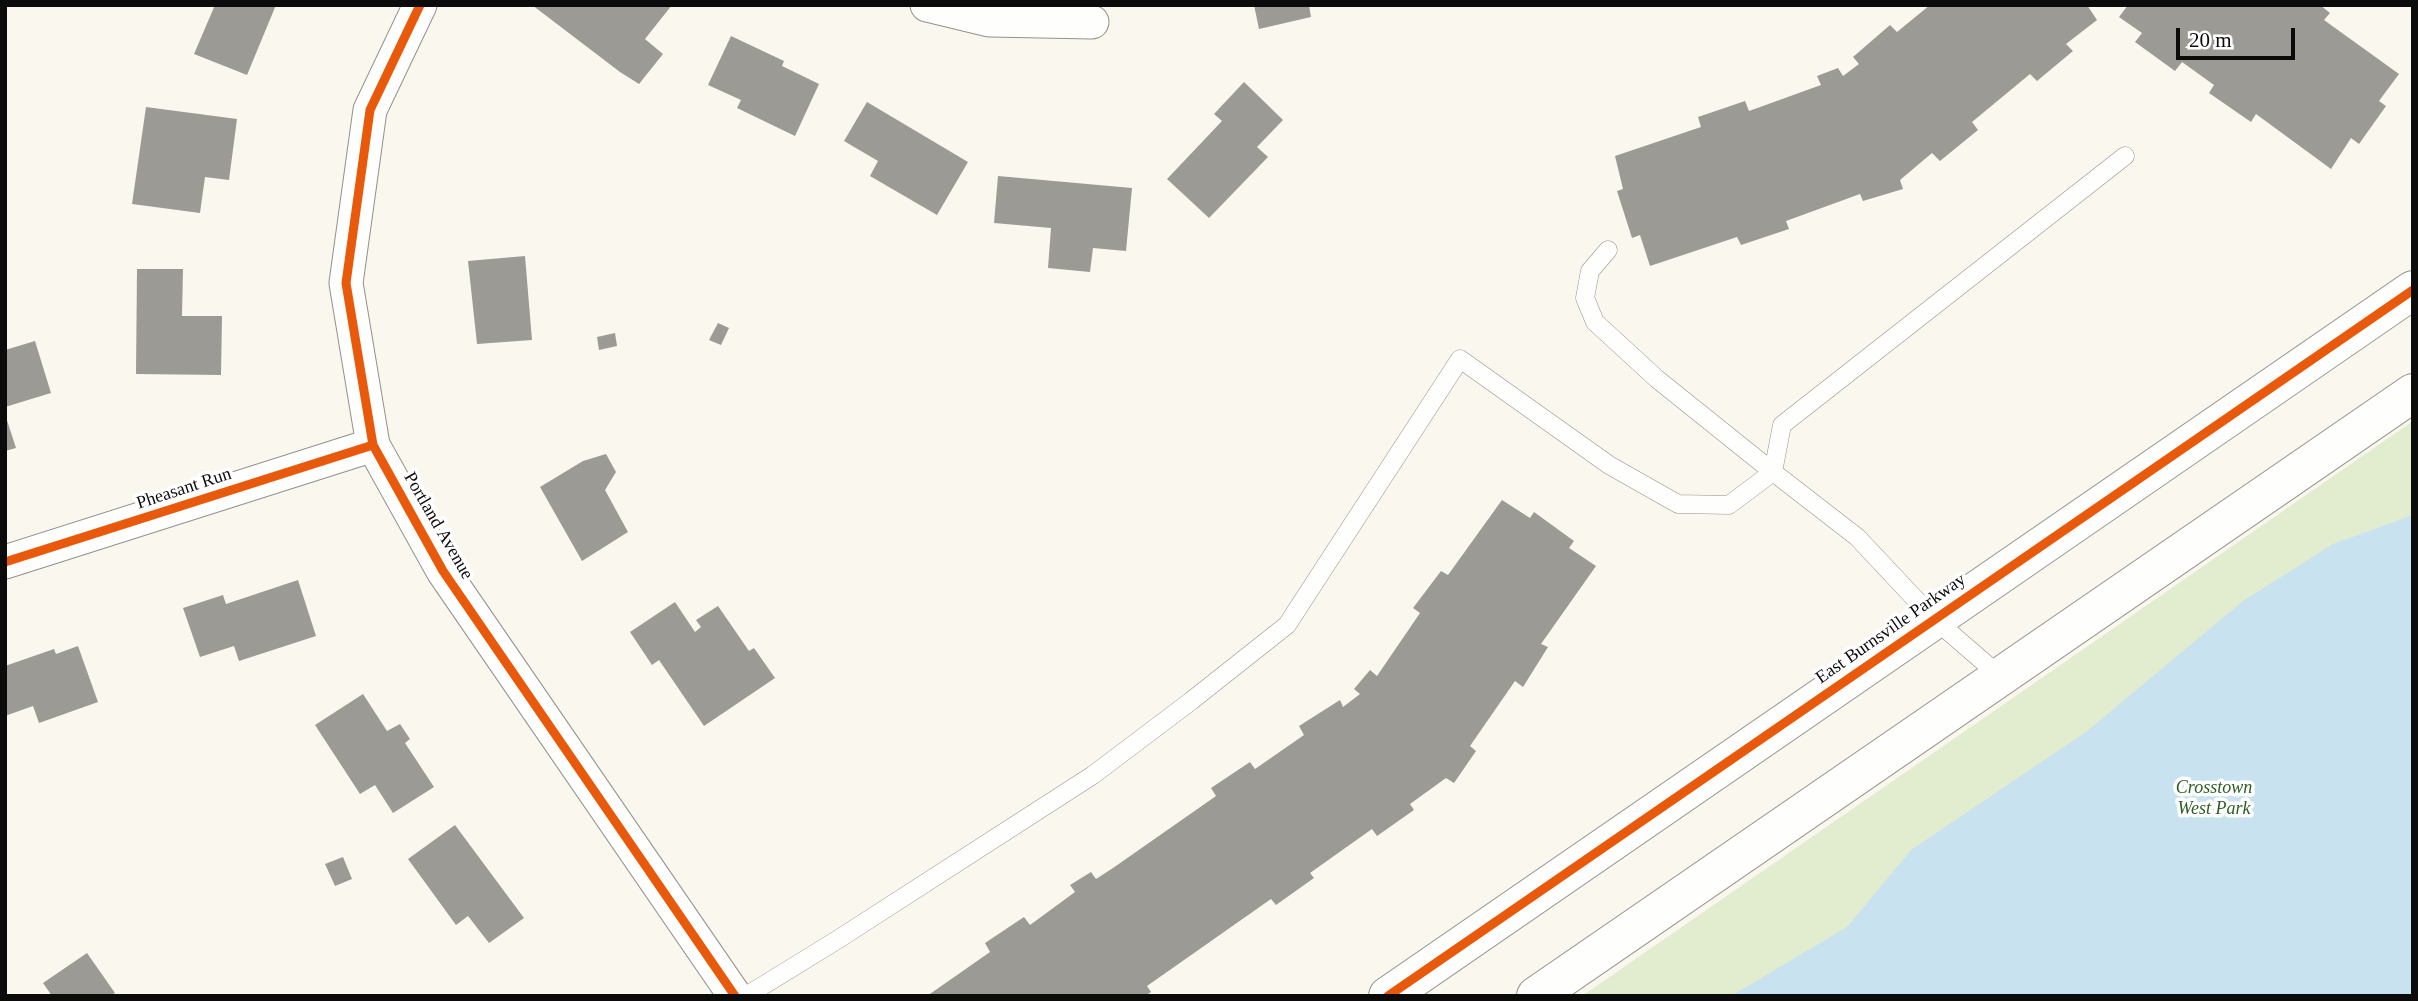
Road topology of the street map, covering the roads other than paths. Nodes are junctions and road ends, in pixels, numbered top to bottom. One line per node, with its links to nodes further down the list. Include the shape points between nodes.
1 (420, 5): 8 (street, Portland Avenue, via 370,110 346,283)
2 (927, 5): 3 (street, via 989,20)
3 (1092, 22)
4 (2125, 156): 9 (lane, via 1782,425)
5 (1608, 250): 9 (lane, via 1590,271 1585,298 1595,321 1657,379)
6 (2413, 290): 11 (street, East Burnsville Parkway)
7 (2413, 393): 12 (street)
8 (373, 445): 10 (street, Pheasant Run); 13 (street, Portland Avenue, via 443,571)
9 (1773, 472): 11 (lane, via 1857,537); 14 (lane, via 1729,505 1678,504 1609,465 1460,359 1287,625 1093,775)
10 (5, 562)
11 (1934, 619): 12 (lane); 15 (street, East Burnsville Parkway)
12 (2000, 676): 16 (street)
13 (735, 996)
14 (746, 996)
15 (1388, 996)
16 (1536, 996)

